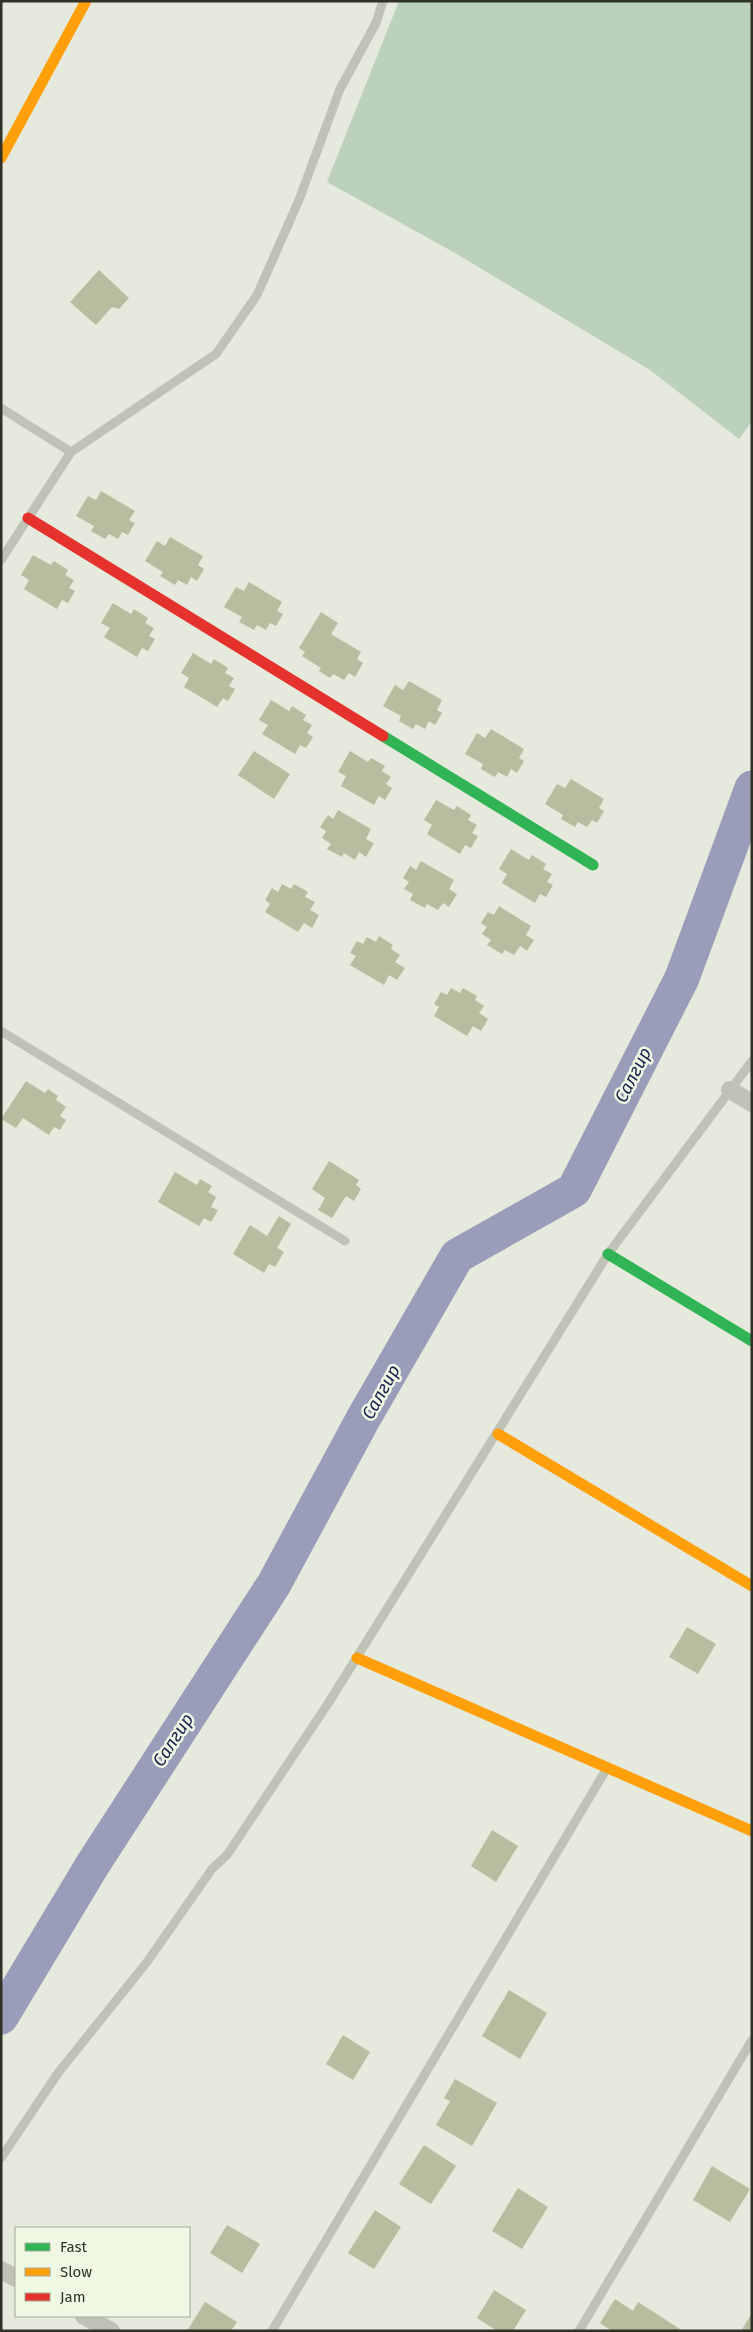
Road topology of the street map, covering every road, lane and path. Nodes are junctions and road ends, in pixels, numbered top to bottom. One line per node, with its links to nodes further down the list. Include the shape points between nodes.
1 (86, 1): 3 (street)
2 (383, 1): 5 (lane, via 376,23 340,89 299,200 257,295 216,354)
3 (1, 158)
4 (1, 408): 5 (lane)
5 (71, 452): 6 (lane)
6 (28, 518): 7 (lane); 8 (street)
7 (1, 560)
8 (594, 865)
9 (1, 1031): 13 (lane)
10 (752, 1061): 11 (lane)
11 (730, 1090): 12 (street); 14 (lane)
12 (752, 1103)
13 (345, 1241)
14 (608, 1254): 15 (street); 16 (lane)
15 (752, 1341)
16 (498, 1434): 17 (street); 18 (lane)
17 (752, 1586)
18 (357, 1658): 19 (street); 22 (lane, via 227,1855 212,1869 147,1962 58,2074)
19 (607, 1768): 20 (street); 27 (lane)
20 (752, 1832)
21 (752, 2040): 28 (lane)
22 (1, 2158)
23 (1, 2270): 24 (street)
24 (15, 2277)
25 (86, 2317): 26 (street)
26 (111, 2331)
27 (272, 2331)
28 (579, 2331)

